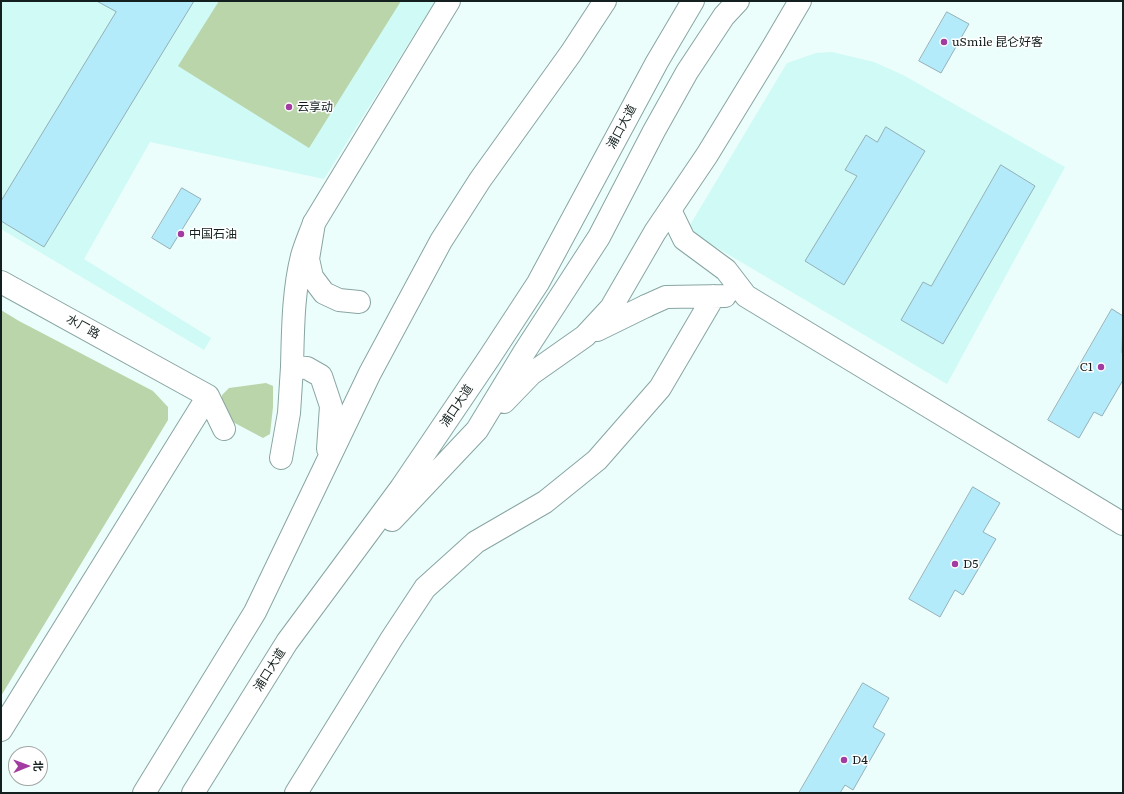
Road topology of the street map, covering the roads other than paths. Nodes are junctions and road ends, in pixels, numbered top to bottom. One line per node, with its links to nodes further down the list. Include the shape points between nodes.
1 (449, 1): 9 (main road)
2 (589, 1): 7 (main road)
3 (605, 1): 7 (main road)
4 (693, 1): 22 (main road, 浦口大道, via 657,62 538,283 401,488)
5 (738, 1): 18 (main road, via 724,16 687,72 599,238)
6 (800, 1): 8 (main road, via 707,155)
7 (571, 53): 20 (main road, via 480,180 441,241 370,373)
8 (670, 210): 12 (main road, via 684,239 726,270); 14 (main road, via 611,308)
9 (314, 223): 13 (main road, via 308,259 312,277 324,294 338,300); 15 (main road, via 302,255 296,289)
10 (1, 282): 16 (main road, 水厂路)
11 (714, 296): 12 (main road); 14 (main road, via 666,297); 26 (main road, via 660,388 597,460 545,502 476,542 424,588)
12 (746, 296): 21 (main road)
13 (359, 302)
14 (585, 336): 18 (main road, via 531,374)
15 (292, 367): 19 (main road, via 289,413); 20 (main road, via 307,368 321,376 331,406)
16 (208, 396): 17 (main road); 23 (main road)
17 (224, 429)
18 (477, 430): 22 (main road)
19 (280, 458)
20 (327, 460): 24 (main road, via 255,612)
21 (1123, 524)
22 (321, 596): 25 (main road, 浦口大道, via 287,642)
23 (1, 730)
24 (144, 793)
25 (194, 793)
26 (296, 793)

